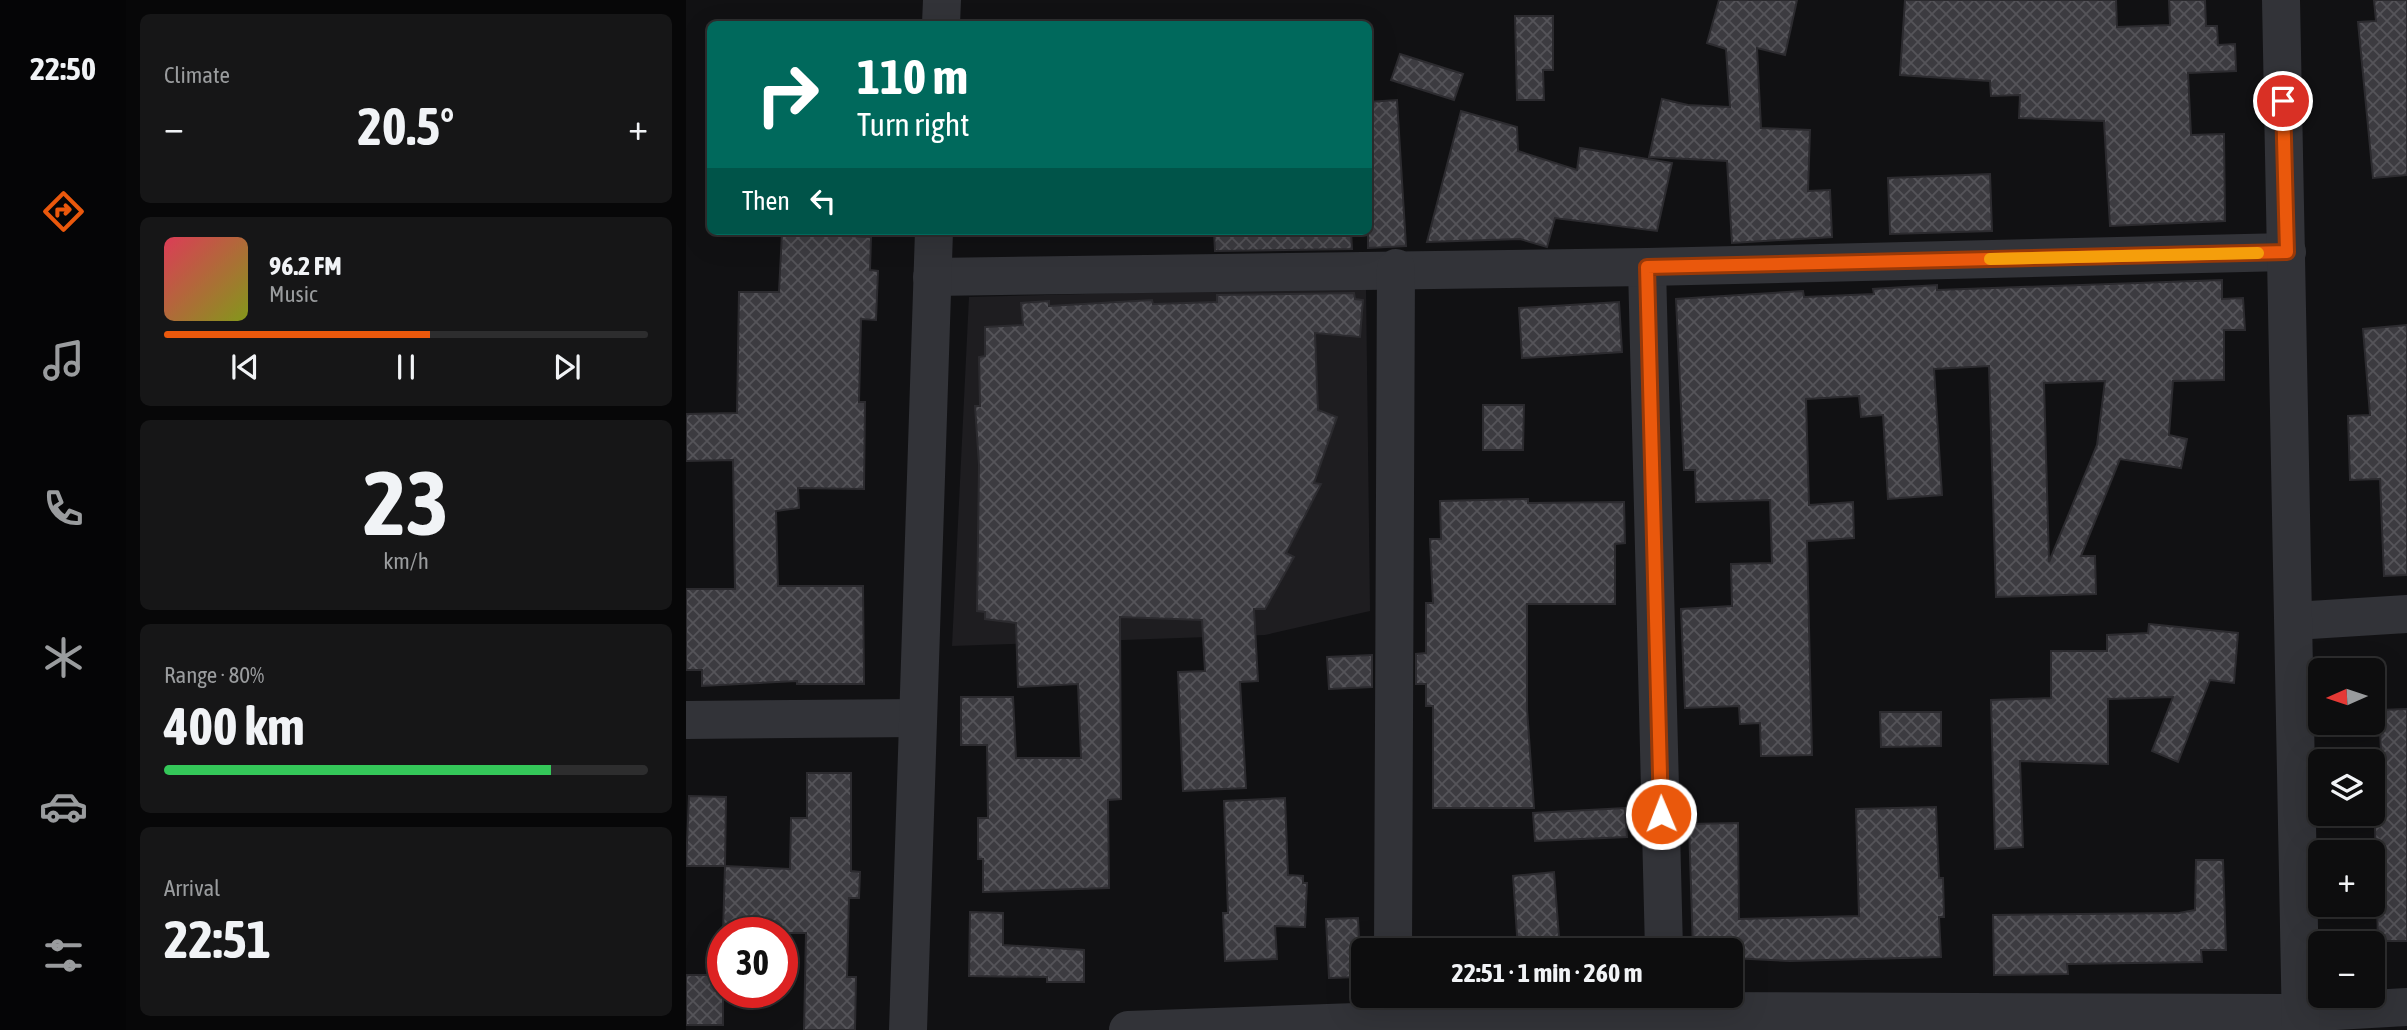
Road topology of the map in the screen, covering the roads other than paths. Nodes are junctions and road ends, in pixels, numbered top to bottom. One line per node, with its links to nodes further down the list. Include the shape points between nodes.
1 (942, 0): 3 (street)
2 (2281, 0): 5 (street)
3 (942, 21)
4 (934, 235): 8 (street)
5 (2287, 252): 6 (street); 10 (street)
6 (1647, 267): 7 (street); 14 (street)
7 (1396, 268): 8 (street); 13 (street)
8 (932, 277): 11 (street)
9 (2407, 614): 10 (street)
10 (2294, 621): 18 (street)
11 (918, 718): 12 (street); 20 (street)
12 (686, 720)
13 (1393, 938)
14 (1664, 938)
15 (2407, 1007): 18 (street)
16 (1393, 1009): 17 (street); 19 (street)
17 (1666, 1012): 18 (street)
18 (2301, 1021)
19 (1246, 1027): 21 (street)
20 (908, 1030)
21 (1128, 1030)

